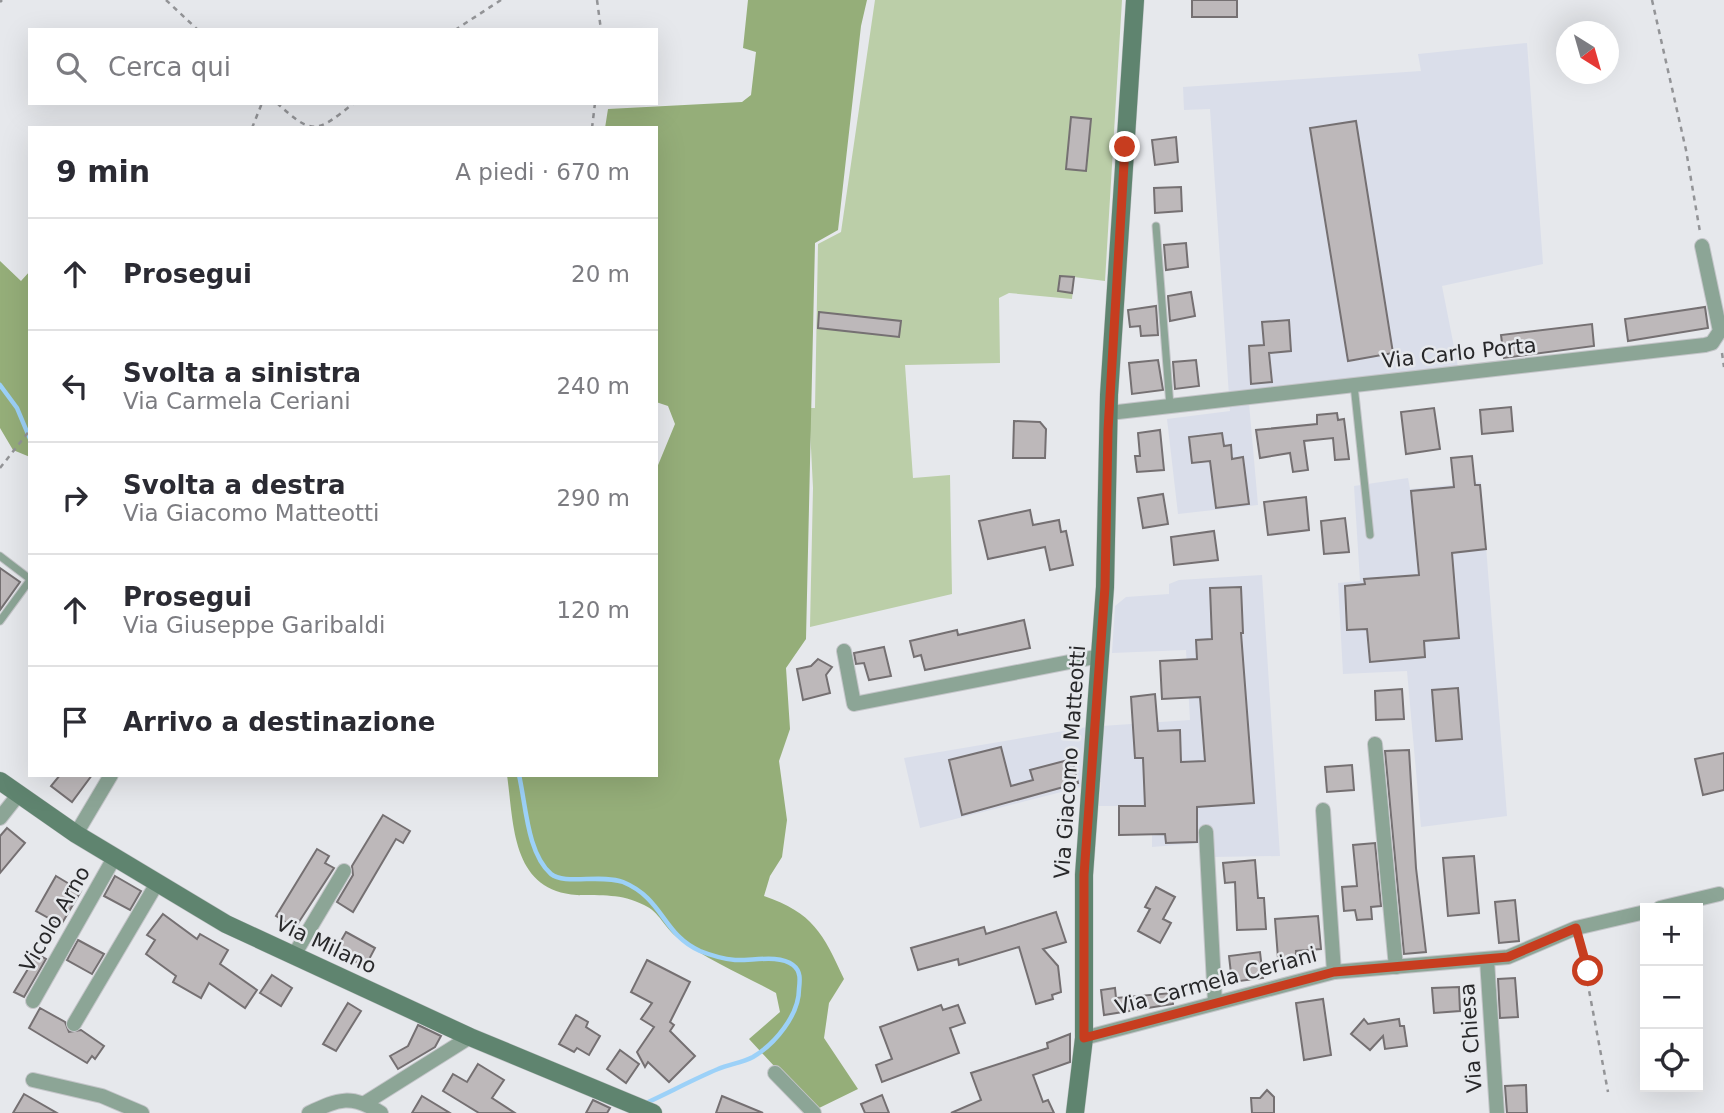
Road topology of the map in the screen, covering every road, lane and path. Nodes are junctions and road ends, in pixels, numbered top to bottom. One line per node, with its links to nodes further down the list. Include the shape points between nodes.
1 (166, 0): 6 (path)
2 (501, 0): 7 (path)
3 (597, 0): 8 (path)
4 (1135, 0): 21 (street, Via Giacomo Matteotti)
5 (1652, 0): 18 (path)
6 (196, 28)
7 (458, 28)
8 (601, 28)
9 (261, 105): 13 (path)
10 (279, 105): 14 (path)
11 (351, 105): 15 (path)
12 (595, 105): 16 (path)
13 (253, 126)
14 (301, 126)
15 (320, 126)
16 (592, 126)
17 (1156, 226): 20 (lane)
18 (1702, 246): 19 (street, Via Carlo Porta, via 1720,331 1712,343)
19 (1354, 385): 20 (street, Via Carlo Porta); 24 (lane)
20 (1170, 406): 21 (street, Via Carlo Porta)
21 (1109, 413): 30 (street, Via Giacomo Matteotti)
22 (28, 431): 23 (path)
23 (0, 468)
24 (1370, 535)
25 (0, 556): 26 (lane)
26 (28, 577)
27 (28, 582): 28 (lane)
28 (0, 621)
29 (844, 651): 30 (street, via 854,704)
30 (1100, 656): 54 (street, Via Giacomo Matteotti, via 1084,875)
31 (1375, 744): 48 (street)
32 (110, 777): 38 (street)
33 (0, 781): 34 (street, Via Milano)
34 (19, 794): 36 (street); 38 (street, Via Milano)
35 (1323, 810): 49 (street)
36 (0, 818)
37 (1206, 832): 51 (street)
38 (76, 834): 39 (street, Via Milano)
39 (114, 858): 41 (street, Via Milano); 50 (street, Vicolo Arno)
40 (344, 872): 46 (street)
41 (156, 884): 46 (street, Via Milano); 52 (street)
42 (1719, 894): 43 (street)
43 (1681, 903)
44 (1640, 913): 45 (street, Via Carmela Ceriani)
45 (1576, 928): 47 (street, Via Carmela Ceriani, via 1508,957); 57 (path, via 1588,971)
46 (294, 956): 53 (street, Via Milano)
47 (1487, 960): 48 (street, Via Carmela Ceriani); 65 (street, Via Chiesa)
48 (1396, 967): 49 (street, Via Carmela Ceriani)
49 (1334, 972): 51 (street, Via Carmela Ceriani)
50 (33, 1001)
51 (1215, 1003): 54 (street, Via Carmela Ceriani)
52 (74, 1024)
53 (470, 1037): 58 (street); 62 (street, Via Milano)
54 (1084, 1038): 64 (street, Via Giacomo Matteotti)
55 (775, 1073): 63 (street)
56 (33, 1080): 59 (street, via 102,1096)
57 (1608, 1093)
58 (363, 1108): 60 (street, via 340,1099); 61 (street)
59 (142, 1113)
60 (309, 1113)
61 (381, 1113)
62 (653, 1113)
63 (814, 1113)
64 (1075, 1113)
65 (1497, 1113)

